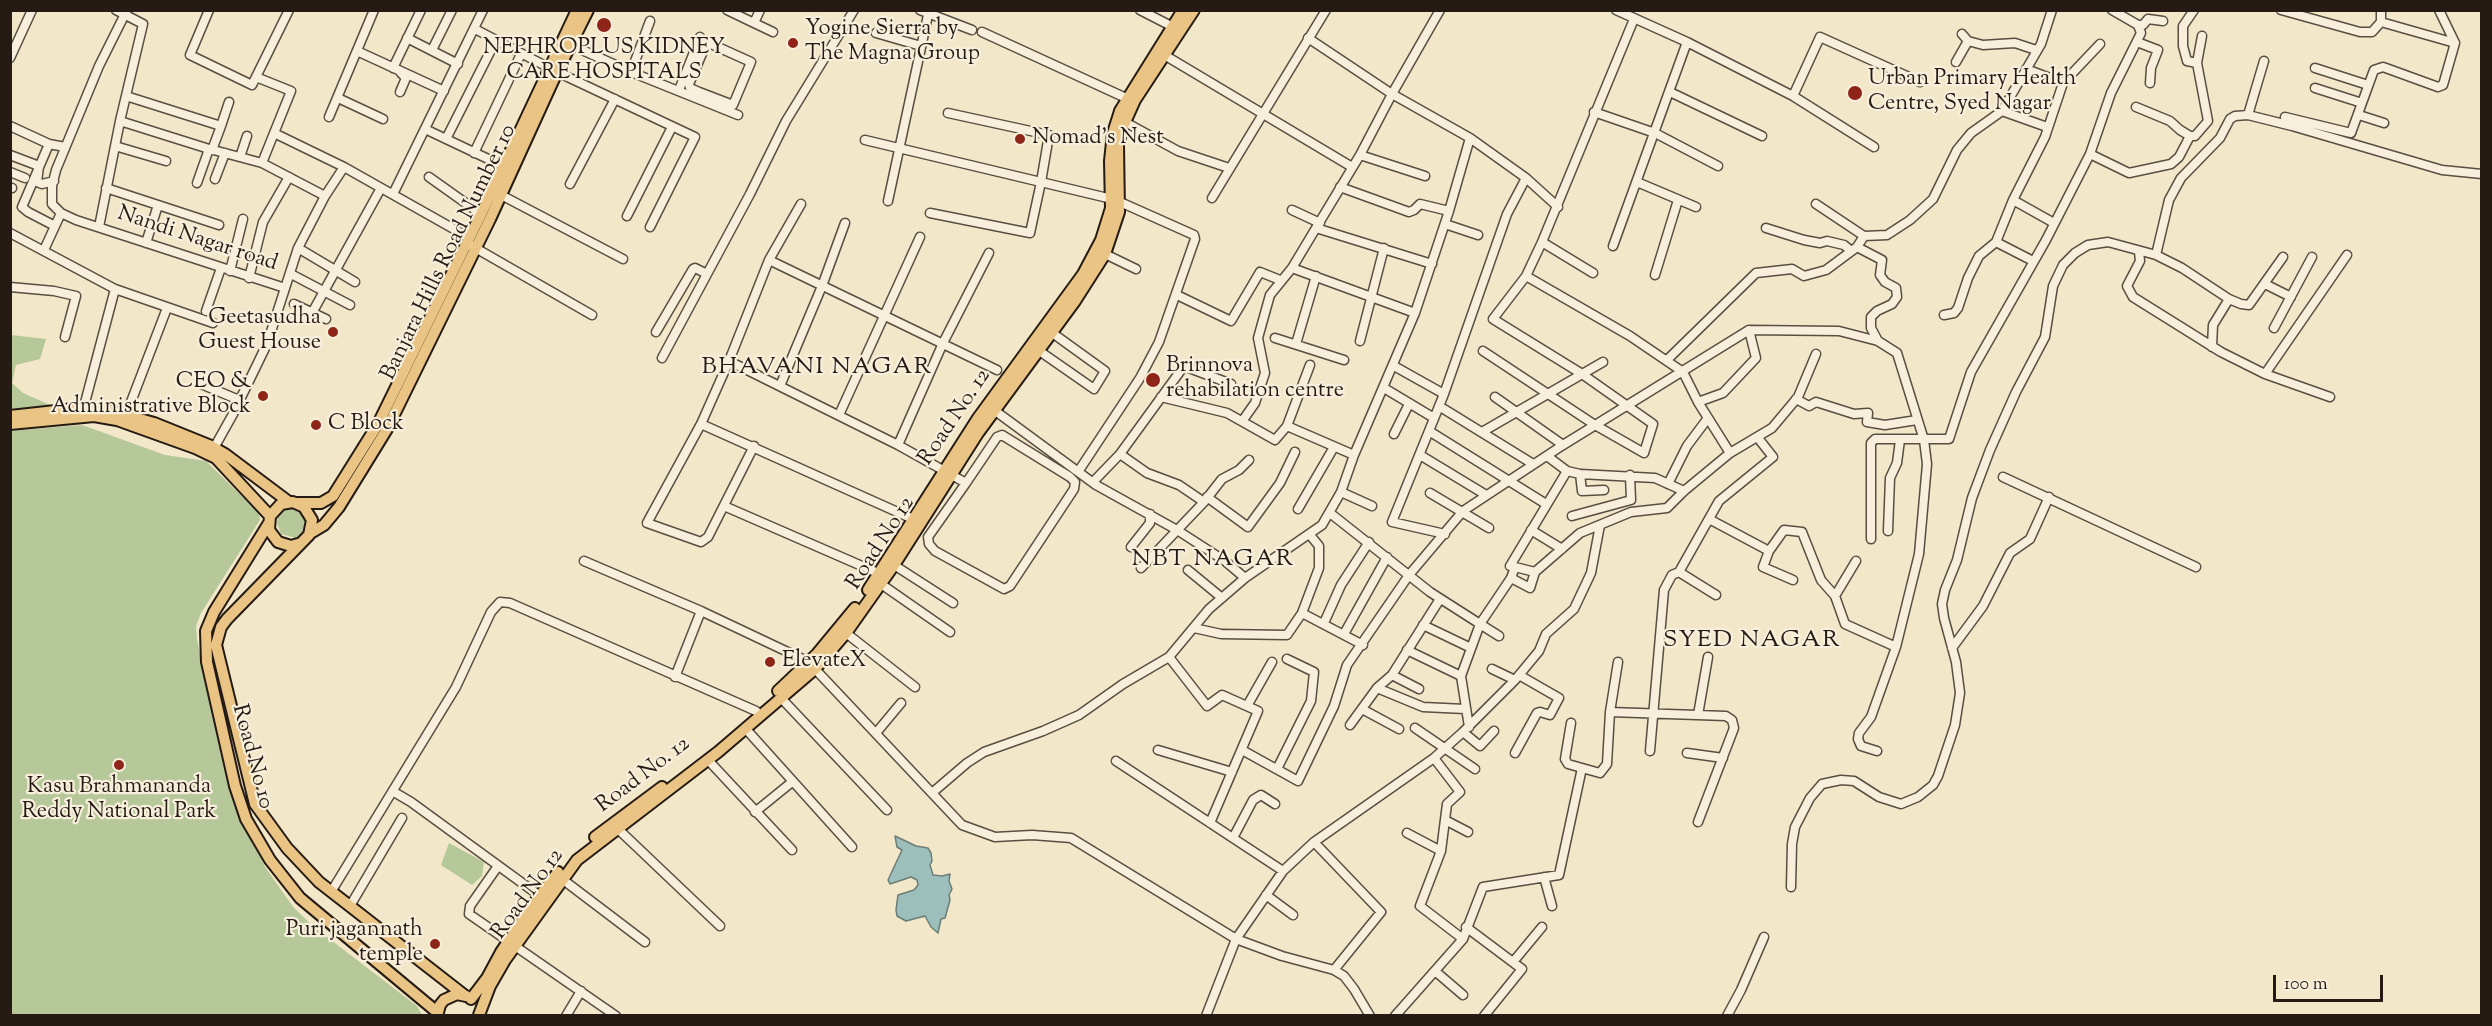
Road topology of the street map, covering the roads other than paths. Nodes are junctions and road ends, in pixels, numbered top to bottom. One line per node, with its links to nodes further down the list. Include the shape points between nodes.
1 (32, 10): 56 (street)
2 (116, 10): 26 (street)
3 (208, 10): 66 (street, via 190,55 252,85)
4 (289, 10): 66 (street)
5 (374, 10): 53 (street)
6 (421, 10): 41 (street)
7 (452, 10): 51 (street)
8 (483, 10): 36 (street)
9 (577, 10): 64 (main road, Banjara Hills Road Number 10)
10 (588, 10): 49 (main road, Banjara Hills Road Number 10)
11 (727, 10): 34 (street)
12 (760, 10): 34 (street)
13 (854, 10): 208 (street, via 786,121)
14 (1140, 10): 37 (street)
15 (1183, 10): 37 (main road, Road No. 12)
16 (1194, 10): 37 (main road, Road No 12)
17 (1326, 10): 43 (street)
18 (1440, 10): 76 (street)
19 (1616, 10): 30 (street)
20 (2052, 10): 52 (street)
21 (2112, 10): 28 (street)
22 (2194, 10): 59 (street, via 2183,26 2183,46 2187,61)
23 (2281, 10): 29 (street)
24 (2380, 10): 33 (street)
25 (2439, 10): 48 (street)
26 (126, 13): 78 (street, via 143,24); 114 (street)
27 (924, 13): 50 (street); 81 (street, via 977,31)
28 (2124, 13): 35 (street)
29 (2313, 15): 33 (street, via 2360,32 2372,32)
30 (1634, 20): 45 (street); 87 (street)
31 (650, 21): 65 (street)
32 (2163, 21): 35 (street, via 2148,19)
33 (2381, 22): 48 (street)
34 (754, 23): 38 (street)
35 (2138, 26): 46 (street, via 2141,33)
36 (475, 29): 44 (street); 60 (street)
37 (1176, 29): 55 (main road, Road No 12); 81 (main road, Road No. 12)
38 (773, 32)
39 (876, 33): 50 (street)
40 (2202, 36): 59 (street)
41 (407, 38): 51 (street); 61 (street)
42 (702, 39): 72 (street); 77 (street, via 689,84); 77 (street, via 749,60 750,65 733,105)
43 (1308, 39): 76 (street); 89 (street)
44 (496, 40): 54 (street); 110 (street)
45 (1687, 42): 75 (street); 79 (street)
46 (2137, 42): 68 (street, via 2158,50); 121 (street, via 2111,93)
47 (2100, 44): 69 (street)
48 (2455, 44): 70 (street, via 2443,85 2439,87 2383,67 2374,70)
49 (571, 45): 64 (main road, Banjara Hills Road Number 10); 65 (street)
50 (921, 46): 116 (street)
51 (432, 50): 60 (street)
52 (2036, 50): 58 (street, via 2015,43 1983,45 1965,38); 63 (street)
53 (356, 53): 61 (street); 74 (street, via 406,76); 80 (street)
54 (521, 54): 64 (street); 119 (street)
55 (1166, 56): 89 (street); 97 (main road, Road No 12)
56 (10, 58)
57 (2264, 61): 91 (street)
58 (1956, 62)
59 (2197, 63): 108 (street, via 2208,121 2206,127)
60 (458, 64): 73 (street)
61 (393, 68): 73 (street)
62 (2315, 68): 70 (street)
63 (2026, 69): 69 (street); 86 (street)
64 (553, 70): 82 (street); 127 (main road, Banjara Hills Road Number 10); 150 (main road, Banjara Hills Road Number 10)
65 (631, 72): 72 (street)
66 (256, 77): 104 (street, via 291,91)
67 (1920, 82): 79 (street, via 1820,37)
68 (2150, 82)
69 (2063, 83): 102 (street)
70 (2368, 85): 84 (street)
71 (2315, 88): 84 (street)
72 (679, 90): 77 (street)
73 (444, 91): 103 (street)
74 (400, 92)
75 (1670, 92): 105 (street); 107 (street)
76 (1392, 94): 109 (street); 122 (street)
77 (698, 95): 90 (street)
78 (126, 96): 96 (street); 100 (street)
79 (1793, 96): 115 (street)
80 (338, 98): 93 (street); 95 (street)
81 (1126, 98): 156 (main road, Road No. 12, via 1113,133 1110,161)
82 (615, 99): 101 (street); 145 (street)
83 (229, 102): 100 (street)
84 (2362, 103): 92 (street)
85 (2136, 108): 108 (street, via 2170,121)
86 (2002, 111): 102 (street); 180 (street, via 1971,133 1957,150 1934,199 1887,235)
87 (1594, 112): 105 (street); 160 (street)
88 (948, 113): 142 (street, via 1049,135)
89 (1263, 114): 130 (street); 131 (street)
90 (738, 115)
91 (2248, 115): 134 (street, via 2442,170); 194 (street, via 2230,119 2220,138 2181,178 2169,200)
92 (2359, 115): 94 (street, via 2348,133); 98 (street)
93 (329, 117)
94 (2285, 117)
95 (383, 119)
96 (120, 121): 113 (street); 117 (street)
97 (1125, 122): 131 (street, via 1178,151); 156 (main road, Road No 12, via 1119,145)
98 (2384, 123)
99 (10, 126): 112 (street)
100 (220, 126): 117 (street)
101 (672, 127): 167 (street); 174 (street, via 691,135 695,141)
102 (2047, 127): 154 (street)
103 (425, 129): 110 (street); 149 (street)
104 (274, 133): 125 (street); 129 (street)
105 (1655, 133): 128 (street); 143 (street)
106 (247, 136): 123 (street)
107 (1762, 136)
108 (2192, 136): 121 (street, via 2171,164 2129,173)
109 (1470, 138): 139 (street); 163 (street)
110 (446, 139): 119 (street)
111 (865, 140): 116 (street)
112 (49, 144): 114 (street); 126 (street)
113 (115, 146): 124 (street); 146 (street)
114 (65, 147): 132 (street)
115 (1874, 147)
116 (900, 148): 142 (street); 155 (street)
117 (210, 150): 118 (street); 144 (street)
118 (225, 153): 123 (street); 140 (street)
119 (474, 153): 127 (street)
120 (10, 154): 126 (street)
121 (2090, 154): 170 (street)
122 (1360, 155): 130 (street); 135 (street)
123 (240, 157): 125 (street)
124 (166, 161)
125 (262, 163): 136 (street)
126 (40, 165): 132 (street); 141 (street, via 36,182); 173 (street, via 22,207)
127 (503, 166): 166 (main road, Banjara Hills Road Number 10)
128 (1718, 166)
129 (344, 167): 147 (street); 151 (street)
130 (1352, 167): 148 (street)
131 (1229, 168): 152 (street)
132 (56, 170): 141 (street)
133 (10, 172): 138 (street)
134 (2481, 174)
135 (1425, 176)
136 (289, 177): 151 (street); 212 (street, via 263,222)
137 (429, 177): 166 (street)
138 (25, 178)
139 (1526, 178): 160 (street); 266 (street, via 1507,214)
140 (215, 179)
141 (54, 181): 164 (street, via 52,204)
142 (1041, 182): 156 (street); 165 (street, via 1030,233)
143 (1636, 182): 153 (street); 186 (street)
144 (197, 183)
145 (570, 184)
146 (106, 188): 159 (street); 176 (street)
147 (381, 188): 149 (street); 205 (street)
148 (1340, 188): 163 (street, via 1409,212 1420,204); 175 (street)
149 (393, 194): 182 (street)
150 (501, 195): 182 (main road, Banjara Hills Road Number 10); 198 (street)
151 (326, 196): 187 (street)
152 (1212, 198)
153 (1678, 200): 161 (street); 209 (street)
154 (2013, 200): 170 (street); 184 (street)
155 (888, 201)
156 (1116, 201): 193 (main road, Road No 12); 221 (street, via 1194,234); 310 (main road, Road No. 12, via 1083,274 978,418)
157 (801, 204): 199 (street)
158 (1816, 204): 180 (street)
159 (158, 205): 172 (street); 185 (street)
160 (1558, 207): 183 (street)
161 (1696, 207)
162 (1292, 210): 175 (street)
163 (1449, 211): 171 (street)
164 (61, 213): 173 (street); 176 (street, Nandi Nagar road)
165 (930, 213)
166 (481, 214): 182 (main road, Banjara Hills Road Number 10)
167 (627, 216)
168 (243, 219): 204 (street)
169 (845, 223): 216 (street)
170 (2054, 223): 200 (street)
171 (1445, 224): 179 (street); 201 (street)
172 (219, 225)
173 (55, 226): 190 (street)
174 (650, 226)
175 (1318, 226): 188 (street); 202 (street)
176 (99, 227): 185 (street, Nandi Nagar road)
177 (1766, 228): 189 (street)
178 (10, 232): 190 (street)
179 (1478, 236)
180 (1864, 236): 189 (street)
181 (920, 237): 232 (street)
182 (470, 242): 231 (street); 328 (main road, Banjara Hills Road Number 10, via 378,424 333,496 321,503); 346 (main road, Banjara Hills Road Number 10, via 387,429 339,507)
183 (1542, 242): 206 (street); 211 (street)
184 (1996, 242): 200 (street); 233 (street, via 1978,256 1958,308)
185 (146, 243): 204 (street, Nandi Nagar road)
186 (1613, 246)
187 (298, 248): 205 (street); 207 (street)
188 (1384, 248): 201 (street); 222 (street)
189 (1853, 249): 243 (street, via 1882,260 1880,274 1884,282 1896,288 1897,297 1892,304 1871,317 1870,327); 251 (street, via 1833,266 1804,276 1792,269 1756,273)
190 (44, 250): 219 (street)
191 (2139, 252): 194 (street); 246 (street, via 2140,261 2127,285 2133,297); 389 (street, via 2108,242 2088,245 2063,265 2053,286 2044,337 1979,479 1945,590 1942,604)
192 (989, 253): 244 (street)
193 (1105, 255): 203 (street); 239 (main road, Road No 12)
194 (2156, 255): 224 (street)
195 (2347, 255): 260 (street)
196 (2283, 257): 215 (street)
197 (2312, 257): 223 (street)
198 (623, 259)
199 (769, 260): 216 (street); 253 (street)
200 (2034, 261): 295 (street, via 1971,372 1949,439)
201 (1432, 264): 230 (street)
202 (1292, 268): 210 (street); 213 (street)
203 (1136, 269)
204 (225, 270): 212 (street, Nandi Nagar road); 228 (street)
205 (334, 270): 214 (street); 220 (street)
206 (1593, 273)
207 (291, 274): 218 (street); 220 (street)
208 (707, 274): 238 (street, via 693,269); 250 (street)
209 (1655, 275)
210 (1316, 276): 222 (street); 245 (street)
211 (1526, 276): 251 (street); 259 (street, via 1493,319)
212 (249, 278): 218 (street, Nandi Nagar road)
213 (1280, 280): 221 (street, via 1260,273 1231,321); 284 (street, via 1270,295 1258,338 1265,373 1255,403)
214 (355, 282)
215 (2265, 284): 223 (street); 224 (street, via 2249,305)
216 (822, 286): 232 (street); 263 (street)
217 (10, 287): 240 (street, via 76,296)
218 (285, 288): 271 (street, via 267,344)
219 (115, 289): 227 (street); 278 (street)
220 (324, 290): 226 (street); 229 (street)
221 (1177, 295): 311 (street, via 1140,378)
222 (1371, 296): 230 (street); 242 (street)
223 (2291, 297): 236 (street)
224 (2229, 299): 246 (street, via 2213,325)
225 (294, 304): 229 (street)
226 (350, 305)
227 (167, 308): 235 (street); 279 (street)
228 (206, 311)
229 (312, 313): 234 (street)
230 (1415, 313): 256 (street)
231 (592, 315)
232 (886, 315): 244 (street); 280 (street)
233 (1944, 315)
234 (326, 319)
235 (213, 323)
236 (2274, 328)
237 (1749, 330): 243 (street, via 1839,331); 258 (street); 272 (street, via 1756,358 1723,393)
238 (656, 332)
239 (1051, 332): 247 (main road, Road No 12); 247 (street, via 1106,371 1094,389)
240 (65, 337)
241 (1275, 338): 245 (street)
242 (1360, 341)
243 (1878, 341): 285 (street, via 1897,353)
244 (943, 343): 257 (street); 296 (street)
245 (1296, 345): 252 (street)
246 (2212, 347): 260 (street)
247 (1038, 350): 276 (main road, Road No 12)
248 (1483, 351): 265 (street)
249 (1816, 354): 270 (street)
250 (662, 358)
251 (1668, 359): 258 (street)
252 (1344, 360)
253 (729, 361): 263 (street); 287 (street)
254 (1603, 362): 259 (street)
255 (1310, 365): 289 (street)
256 (1394, 366): 264 (street); 266 (street)
257 (997, 370)
258 (1683, 372): 272 (street); 274 (street)
259 (1581, 374): 265 (street); 274 (street)
260 (2265, 374): 269 (street)
261 (201, 384): 271 (street)
262 (1231, 384): 268 (street, via 1186,365)
263 (780, 386): 280 (street)
264 (1384, 388): 273 (street); 304 (street)
265 (1548, 393): 277 (street); 288 (street)
266 (1444, 394): 275 (street)
267 (1495, 397): 277 (street)
268 (1161, 398): 284 (street, via 1218,410); 303 (street)
269 (2330, 398)
270 (1796, 399): 285 (street, via 1809,406 1816,402 1854,414 1868,413 1867,422 1885,425); 293 (street, via 1772,428)
271 (239, 400): 300 (street)
272 (1698, 402): 283 (street)
273 (1409, 404): 282 (street); 292 (street)
274 (1626, 405): 288 (street); 288 (street, via 1653,424 1644,453)
275 (1439, 406): 282 (street); 291 (street)
276 (994, 410): 310 (main road, Road No 12); 311 (street)
277 (1515, 412): 291 (street); 297 (street)
278 (82, 413): 279 (main road, via 108,410); 281 (main road); 286 (main road); 339 (main road, via 117,420 211,455)
279 (126, 415): 300 (main road)
280 (839, 415): 296 (street)
281 (10, 416)
282 (1434, 418): 290 (street)
283 (1708, 418): 302 (street); 318 (street, via 1687,446)
284 (1243, 420): 289 (street, via 1275,440)
285 (1917, 420): 295 (street)
286 (10, 424)
287 (700, 424): 298 (street); 330 (street, via 648,523 701,542 708,537)
288 (1595, 425): 297 (street)
289 (1287, 426): 299 (street)
290 (1429, 430): 305 (street); 315 (street)
291 (1482, 432): 308 (street)
292 (1394, 434)
293 (1758, 438): 302 (street); 338 (street, via 1773,457 1719,501)
294 (1900, 440): 295 (street); 344 (street, via 1897,464 1890,478); 348 (street, via 1875,439 1871,443)
295 (1924, 440): 387 (street, via 1927,464 1919,554)
296 (898, 445): 310 (street)
297 (1563, 445): 306 (street)
298 (754, 446): 330 (street); 337 (street)
299 (1334, 447): 304 (street); 332 (street)
300 (214, 448): 328 (main road)
301 (1295, 452): 327 (street, via 1280,483 1248,527)
302 (1730, 453): 321 (street)
303 (1120, 454): 316 (street); 327 (street, via 1147,473)
304 (1354, 455): 322 (street)
305 (1420, 455): 324 (street); 345 (street, via 1392,522)
306 (1548, 456): 308 (street); 309 (street)
307 (1249, 460): 327 (street, via 1222,479)
308 (1533, 464): 315 (street)
309 (1567, 471): 312 (street); 329 (street)
310 (948, 472): 317 (street); 319 (main road, Road No 12); 337 (main road, Road No. 12)
311 (1078, 472): 316 (street)
312 (1580, 474): 313 (street); 320 (street, via 1582,491)
313 (1630, 475): 318 (street); 336 (street, via 1631,500)
314 (2003, 477): 326 (street)
315 (1511, 481): 324 (street); 329 (street)
316 (1093, 482): 335 (street)
317 (966, 483): 325 (street); 325 (street, via 1002,435 1075,482 1010,586 1004,589 929,544 928,537)
318 (1668, 484): 321 (street)
319 (943, 487): 325 (street); 357 (main road, Road No 12)
320 (1604, 490)
321 (1684, 491): 340 (street, via 1667,508 1631,512)
322 (1341, 492): 331 (street); 334 (street)
323 (1430, 493): 333 (street)
324 (1486, 495): 333 (street)
325 (956, 496)
326 (2049, 497): 359 (street); 389 (street, via 2030,539 2010,553 1983,606)
327 (1206, 499): 342 (street)
328 (293, 503): 339 (main road, via 274,509); 346 (main road, via 309,513)
329 (1546, 504): 343 (street)
330 (724, 506): 365 (street)
331 (1372, 506)
332 (1299, 509)
333 (1463, 512): 341 (street); 345 (street)
334 (1330, 513): 347 (street); 349 (street)
335 (1150, 514): 342 (street); 351 (street, via 1150,523)
336 (1572, 516)
337 (913, 519): 365 (main road, Road No. 12)
338 (1709, 519): 353 (street); 363 (street)
339 (269, 520): 350 (main road, via 269,530 278,542); 376 (main road, Road No 10)
340 (1600, 525): 352 (street, via 1580,533); 401 (street, via 1591,573 1574,609 1546,634 1539,651)
341 (1490, 528)
342 (1177, 530): 360 (street); 366 (street)
343 (1531, 530): 352 (street); 358 (street, via 1510,566)
344 (1888, 531)
345 (1445, 534): 364 (street)
346 (309, 535): 350 (main road)
347 (1310, 535): 366 (street); 375 (street, via 1319,546 1319,568)
348 (1871, 539)
349 (1368, 542): 354 (street); 377 (street, via 1341,585)
350 (298, 544): 380 (main road)
351 (1131, 547)
352 (1562, 549): 362 (street)
353 (1769, 551): 368 (street, via 1763,567); 370 (street, via 1784,530 1802,532 1821,580)
354 (1387, 557): 364 (street); 384 (street)
355 (584, 561): 374 (street)
356 (1856, 561): 370 (street)
357 (894, 565): 365 (main road, Road No 12); 373 (street)
358 (1515, 567): 362 (street); 367 (street)
359 (2196, 567)
360 (1141, 568)
361 (1188, 570): 371 (street)
362 (1534, 572): 367 (street, via 1530,588)
363 (1679, 572): 369 (street); 412 (street, via 1672,575 1664,590)
364 (1409, 575): 372 (street); 386 (street)
365 (880, 578): 382 (street); 383 (main road, Road No 12); 396 (main road, Road No. 12)
366 (1245, 578): 371 (street)
367 (1511, 578): 379 (street)
368 (1793, 580)
369 (1716, 595)
370 (1835, 596): 387 (street, via 1845,624)
371 (1222, 598): 381 (street)
372 (1440, 599): 378 (street); 379 (street)
373 (953, 603)
374 (701, 610): 396 (street); 400 (street)
375 (1302, 613): 377 (street); 381 (street, via 1287,635)
376 (209, 622): 380 (main road); 480 (main road, Road No 10, via 207,662 246,819 270,860 300,898)
377 (1324, 623): 384 (street)
378 (1423, 624): 388 (street); 390 (street)
379 (1480, 624): 385 (street); 388 (street)
380 (221, 627): 460 (main road, Road No 10, via 216,645 255,804 287,848)
381 (1194, 628): 391 (street)
382 (950, 632)
383 (846, 633): 396 (main road, Road No 12); 402 (street)
384 (1344, 634): 386 (street)
385 (1499, 636)
386 (1362, 645): 434 (street, via 1347,665 1334,706 1298,781)
387 (1896, 647): 426 (street, via 1871,717 1858,740 1862,746)
388 (1471, 648): 399 (street)
389 (1952, 648): 459 (street, via 1959,676 1958,709 1934,785 1901,804 1879,797 1854,781 1822,784 1810,798 1796,827)
390 (1407, 650): 398 (street); 399 (street)
391 (1169, 657): 407 (street, via 1207,706 1222,695); 439 (street, via 1078,715 984,752)
392 (1708, 657): 413 (street)
393 (1287, 659): 434 (street, via 1314,672 1311,701)
394 (1272, 662): 407 (street)
395 (1618, 662): 411 (street)
396 (812, 666): 405 (main road, Road No 12); 410 (main road, Road No. 12); 421 (street)
397 (1492, 669): 401 (street)
398 (1392, 675): 403 (street); 404 (street)
399 (1461, 676): 409 (street)
400 (675, 677): 410 (street); 438 (street, via 510,603 500,602)
401 (1517, 678): 419 (street); 427 (street, via 1559,698 1550,715 1537,713)
402 (915, 687)
403 (1377, 688): 408 (street); 409 (street, via 1424,707)
404 (1419, 689)
405 (781, 698): 416 (main road, Road No 12); 441 (street)
406 (902, 703): 421 (street)
407 (1247, 706): 424 (street, via 1258,711)
408 (1362, 709): 415 (street); 418 (street)
409 (1465, 709): 419 (street)
410 (756, 711): 462 (main road, Road No. 12, via 710,751 574,853)
411 (1610, 712): 412 (street); 433 (street, via 1604,770 1600,773)
412 (1653, 712): 413 (street); 425 (street)
413 (1698, 715): 430 (street, via 1726,716 1732,720 1734,728)
414 (1571, 723): 433 (street, via 1565,759 1568,764)
415 (1350, 725)
416 (745, 728): 431 (main road, Road No 12); 437 (street)
417 (1415, 728): 422 (street)
418 (1399, 729)
419 (1466, 729): 420 (street, via 1480,746); 422 (street)
420 (1494, 731)
421 (876, 733): 439 (street)
422 (1445, 748): 429 (street); 435 (street)
423 (1158, 750): 436 (street)
424 (1242, 750): 434 (street); 436 (street)
425 (1650, 751)
426 (1877, 751)
427 (1515, 753)
428 (1687, 753): 430 (street)
429 (1434, 758): 444 (street, via 1460,792 1448,802); 451 (street)
430 (1723, 758): 445 (street)
431 (708, 760): 442 (street); 447 (main road, Road No 12)
432 (1116, 761): 446 (street)
433 (1582, 768): 457 (street, via 1559,875)
434 (1277, 769)
435 (1475, 769)
436 (1232, 772): 446 (street)
437 (792, 782): 442 (street); 452 (street)
438 (394, 792): 455 (street); 460 (street)
439 (932, 793): 470 (street, via 962,825 995,837 1071,838)
440 (1275, 804): 450 (street, via 1261,795 1253,800)
441 (887, 810)
442 (755, 812): 453 (street)
443 (402, 818): 463 (street)
444 (1445, 820): 448 (street); 454 (street)
445 (1698, 822)
446 (1210, 823): 450 (street)
447 (618, 829): 458 (main road, Road No 12, via 577,860); 466 (street)
448 (1468, 832)
449 (1407, 833): 454 (street)
450 (1233, 838): 456 (street)
451 (1314, 842): 456 (street); 475 (street, via 1381,912)
452 (852, 847)
453 (792, 849)
454 (1440, 850): 471 (street, via 1420,906)
455 (498, 866): 462 (street); 473 (street, via 470,906 469,914)
456 (1283, 872): 461 (street)
457 (1544, 877): 464 (street); 467 (street, via 1483,887)
458 (562, 879): 472 (street); 473 (main road, Road No 12)
459 (1791, 887)
460 (331, 892): 463 (main road, Road No 10)
461 (1266, 895): 465 (street); 470 (street)
462 (540, 896): 473 (main road, Road No. 12)
463 (350, 906): 479 (main road, Road No 10)
464 (1552, 906)
465 (1293, 915)
466 (720, 926)
467 (1466, 927): 471 (street); 474 (street)
468 (1542, 927): 474 (street)
469 (1764, 937): 488 (street)
470 (1236, 939): 475 (street); 484 (street)
471 (1463, 939): 476 (street)
472 (645, 942)
473 (512, 944): 477 (street); 479 (main road, Road No. 12); 481 (main road, Road No 12)
474 (1512, 962): 487 (street, via 1522,969)
475 (1334, 970): 485 (street, via 1354,988)
476 (1435, 971): 478 (street); 486 (street)
477 (580, 991): 482 (street); 483 (street)
478 (1463, 995)
479 (467, 997): 480 (main road, Road No. 12, via 457,994 444,1000); 481 (main road, via 477,1006)
480 (437, 1014)
481 (479, 1015)
482 (566, 1016)
483 (615, 1016)
484 (1206, 1016)
485 (1370, 1016)
486 (1395, 1016)
487 (1484, 1016)
488 (1727, 1016)

